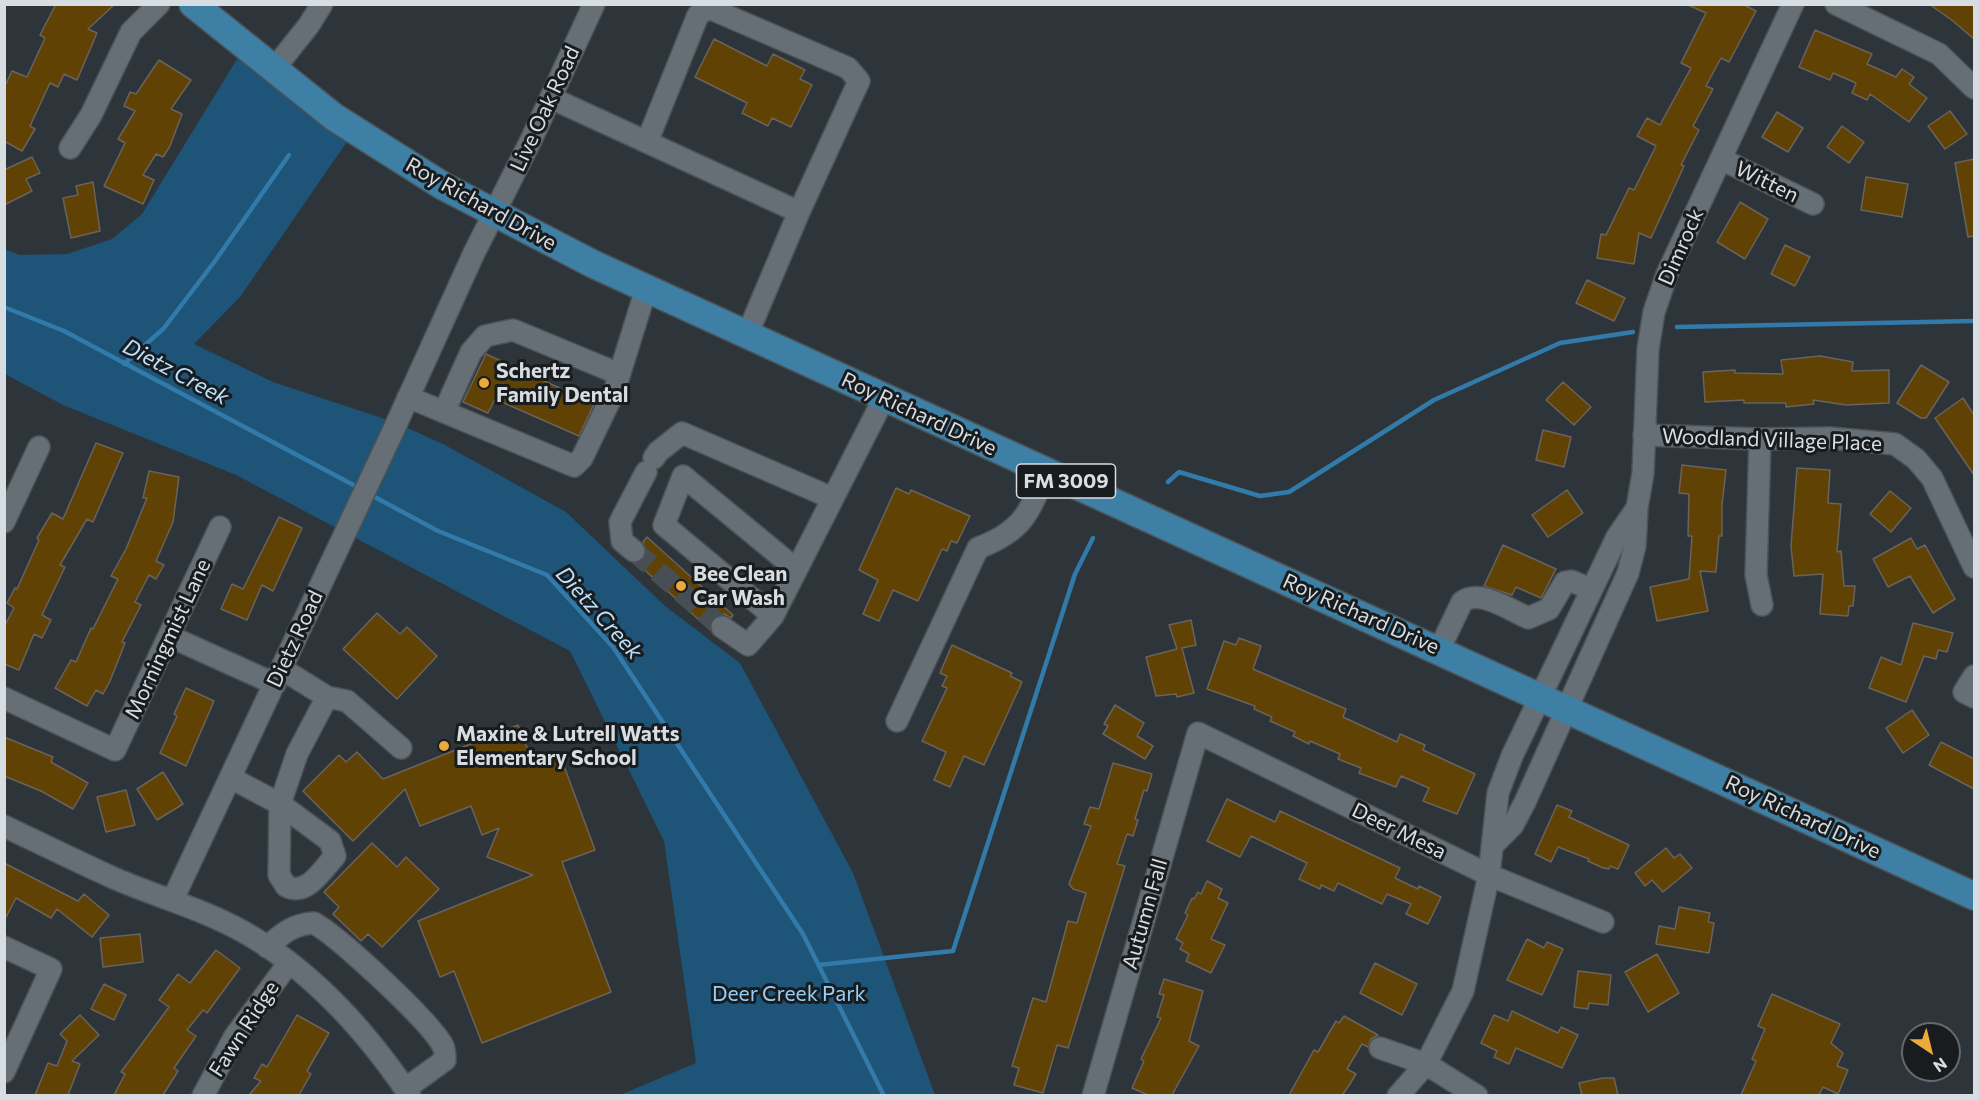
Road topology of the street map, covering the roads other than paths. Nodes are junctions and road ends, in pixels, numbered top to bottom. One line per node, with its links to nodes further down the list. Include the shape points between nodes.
1 (159, 4): 11 (street, via 131,32 91,115)
2 (193, 4): 7 (main road, Roy Richard Drive / FM 3009)
3 (594, 4): 9 (street, Live Oak Road)
4 (1793, 4): 12 (street, Dimrock)
5 (1836, 4): 8 (street, via 1939,54)
6 (322, 5): 7 (street)
7 (274, 69): 15 (main road, Roy Richard Drive / FM 3009, via 334,117 443,186)
8 (1974, 88)
9 (551, 98): 10 (street); 15 (street, Live Oak Road)
10 (647, 142): 14 (street); 14 (street, via 698,15 710,8 848,68 859,81)
11 (70, 148)
12 (1721, 159): 13 (street, Witten); 22 (street, Dimrock, via 1667,274 1654,312 1644,381)
13 (1813, 204)
14 (799, 212): 17 (street)
15 (496, 213): 16 (main road, Roy Richard Drive / FM 3009); 19 (street, Dietz Road)
16 (646, 289): 17 (main road, Roy Richard Drive / FM 3009); 18 (street)
17 (747, 335): 20 (main road, Roy Richard Drive / FM 3009)
18 (619, 374): 21 (street, via 513,330 485,336 471,352); 21 (street, via 582,458 574,466)
19 (408, 398): 21 (street); 40 (street, Dietz Road)
20 (884, 398): 25 (main road, Roy Richard Drive / FM 3009); 26 (street)
21 (444, 412)
22 (1644, 435): 23 (street, Woodland Village Place); 27 (street, Dimrock)
23 (1760, 439): 31 (street, Woodland Village Place, via 1830,438 1895,444 1916,459 1932,478); 34 (street, via 1756,575)
24 (39, 447): 28 (street)
25 (1046, 472): 38 (main road, Roy Richard Drive / FM 3009); 46 (street, via 1028,516 997,541 978,548)
26 (832, 498): 30 (street, via 682,433 657,452 620,522 622,540); 32 (street)
27 (1637, 508): 33 (street, Dimrock, via 1617,537); 45 (street, Dimrock, via 1635,546 1628,573)
28 (4, 522)
29 (220, 527): 37 (street, Morningmist Lane)
30 (634, 550)
31 (1974, 567)
32 (796, 569): 35 (street); 35 (street, via 683,476 664,525)
33 (1591, 589): 38 (street, via 1565,582 1549,609 1528,618 1477,596 1468,597); 41 (street, Dimrock)
34 (1762, 605)
35 (773, 616): 36 (street, via 748,645)
36 (722, 627)
37 (169, 636): 40 (street); 44 (street, Morningmist Lane, via 115,750)
38 (1439, 650): 41 (main road, Roy Richard Drive / FM 3009)
39 (1974, 676): 43 (street, via 1964,692)
40 (278, 677): 42 (street); 49 (street, Dietz Road)
41 (1540, 695): 45 (main road, Roy Richard Drive / FM 3009); 51 (street, Dimrock, via 1498,793)
42 (327, 697): 48 (street, via 347,701); 49 (street, via 297,754 280,804)
43 (1974, 697)
44 (4, 698)
45 (1568, 708): 51 (street, Dimrock, via 1513,825); 53 (main road, Roy Richard Drive / FM 3009)
46 (897, 721)
47 (1198, 732): 52 (street, Deer Mesa); 64 (street, Autumn Fall)
48 (400, 748)
49 (231, 778): 54 (street, Dietz Road)
50 (4, 826): 54 (street, via 116,879)
51 (1493, 845): 52 (street, Dimrock)
52 (1489, 875): 55 (street, Deer Mesa); 60 (street, Dimrock, via 1463,991)
53 (1974, 896)
54 (173, 899): 57 (street)
55 (1603, 922)
56 (4, 947): 61 (street, via 51,969)
57 (267, 947): 58 (street); 62 (street, via 288,929 314,923 376,975 436,1035 446,1060)
58 (288, 964): 62 (street, via 330,998); 63 (street, Fawn Ridge, via 235,1036)
59 (1380, 1048): 60 (street)
60 (1426, 1064): 65 (street, Dimrock); 66 (street)
61 (4, 1072)
62 (408, 1092)
63 (203, 1095)
64 (1093, 1095)
65 (1398, 1095)
66 (1477, 1095)

